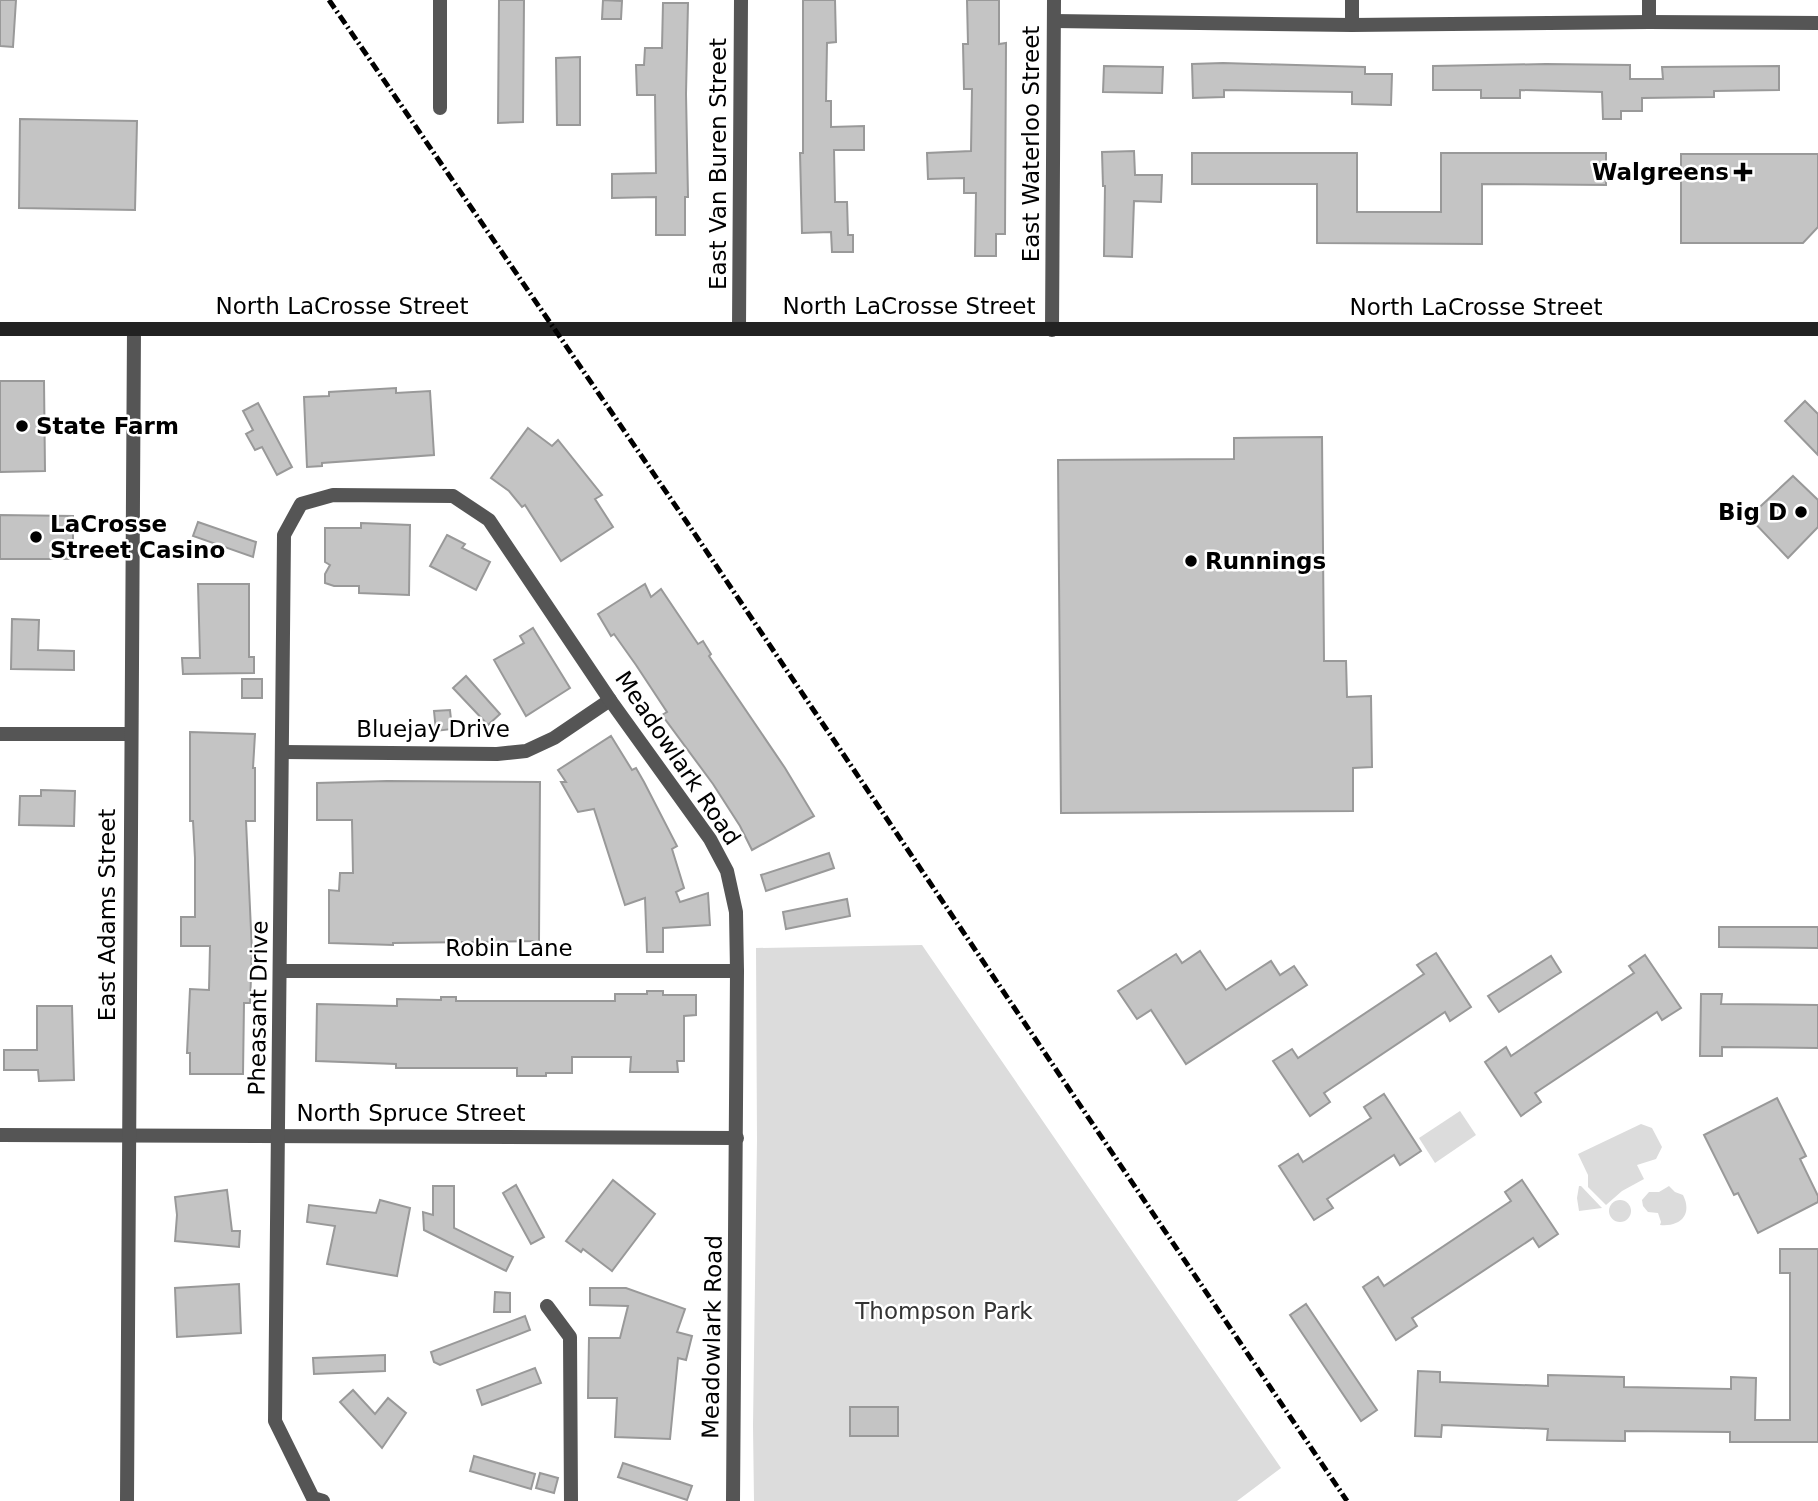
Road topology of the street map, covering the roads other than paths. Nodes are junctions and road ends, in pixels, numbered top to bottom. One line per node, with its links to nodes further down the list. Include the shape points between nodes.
1 (440, 0): 10 (street)
2 (741, 0): 11 (street, East Van Buren Street)
3 (1054, 0): 6 (street, East Waterloo Street)
4 (1352, 0): 9 (street)
5 (1649, 0): 7 (street)
6 (1054, 21): 9 (street); 15 (street, East Waterloo Street)
7 (1649, 22): 8 (street); 9 (street)
8 (1818, 23)
9 (1352, 25)
10 (440, 108)
11 (739, 328): 13 (main road, North LaCrosse Street); 15 (main road, North LaCrosse Street)
12 (0, 329): 13 (main road, North LaCrosse Street)
13 (134, 329): 19 (street, East Adams Street)
14 (1818, 329): 15 (main road, North LaCrosse Street)
15 (1052, 330)
16 (301, 505): 17 (street, Meadowlark Road, via 347,495 453,496 468,505 489,520); 20 (street, Pheasant Drive, via 285,535)
17 (610, 700): 20 (street, Bluejay Drive, via 526,751); 22 (street, Meadowlark Road, via 710,839 727,871 736,912)
18 (0, 734): 19 (street)
19 (131, 734): 25 (street, East Adams Street)
20 (284, 752): 21 (street, Pheasant Drive)
21 (281, 971): 22 (street, Robin Lane); 24 (street, Pheasant Drive)
22 (737, 971): 26 (street, Meadowlark Road)
23 (0, 1135): 25 (street, North Spruce Street)
24 (279, 1135): 25 (street, North Spruce Street); 26 (street, North Spruce Street); 29 (street, Pheasant Drive, via 275,1421 313,1498)
25 (129, 1136): 28 (street, East Adams Street)
26 (737, 1138): 31 (street, Meadowlark Road)
27 (547, 1306): 30 (street, via 570,1338)
28 (127, 1501)
29 (323, 1501)
30 (571, 1501)
31 (733, 1501)

